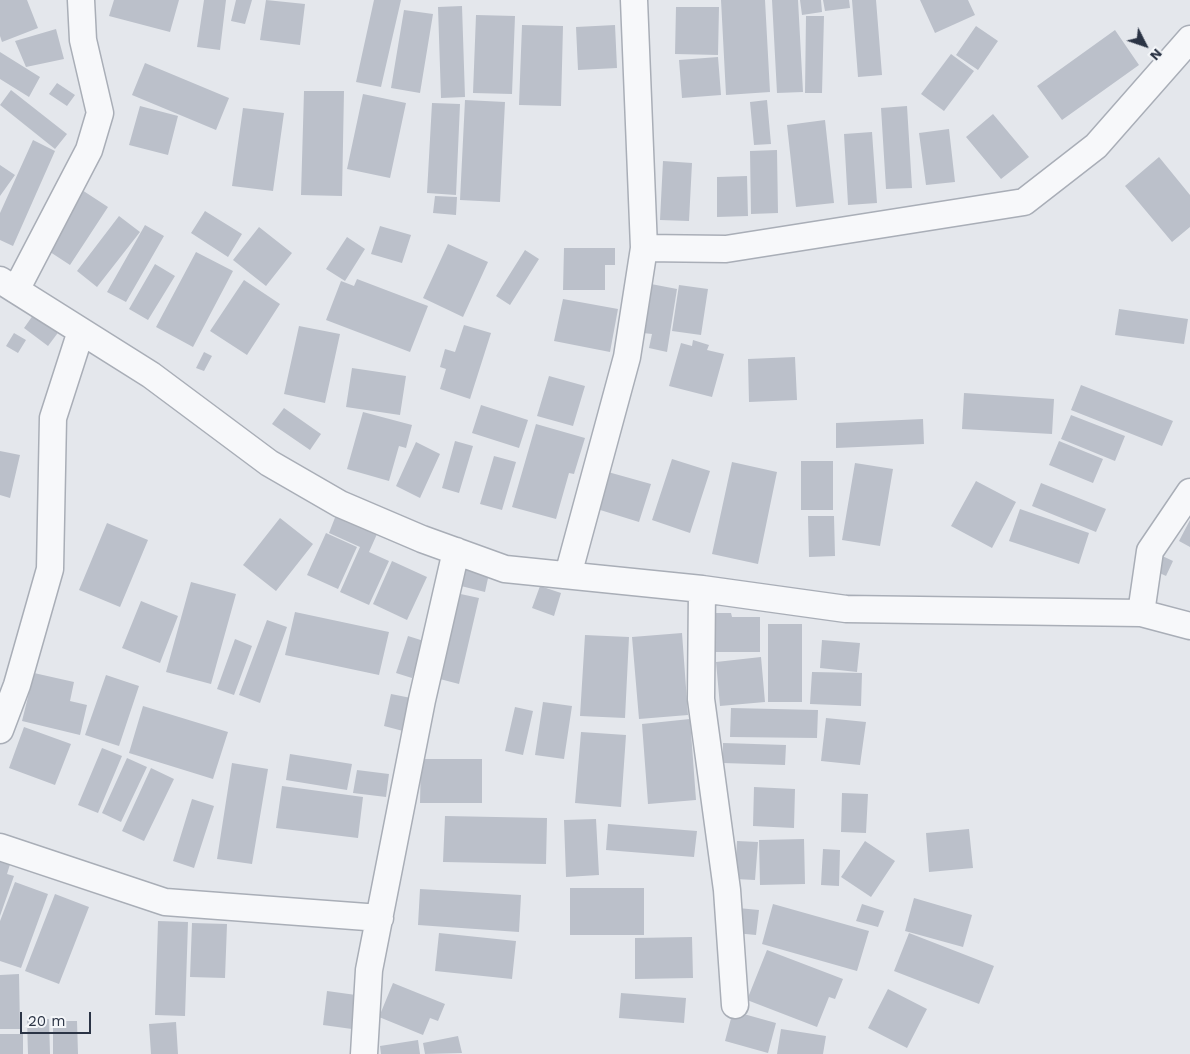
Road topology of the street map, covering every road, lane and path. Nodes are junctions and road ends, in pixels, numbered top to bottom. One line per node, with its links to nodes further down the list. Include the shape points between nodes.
1 (81, 0): 5 (street, via 83,40 100,113 89,150)
2 (634, 0): 4 (street)
3 (1190, 39): 4 (street, via 1096,146 1024,202 726,249)
4 (644, 248): 9 (street, via 627,356)
5 (8, 285): 6 (street)
6 (81, 331): 8 (street, via 151,375 269,463 340,504); 13 (street, via 52,418 50,569 17,685)
7 (1190, 492): 11 (street, via 1150,551)
8 (456, 551): 9 (street, via 505,569); 15 (street, via 422,700)
9 (568, 576): 10 (street)
10 (702, 589): 11 (street, via 846,609); 16 (street, via 701,699 727,890)
11 (1141, 613): 12 (street)
12 (1190, 626)
13 (0, 730)
14 (0, 846): 15 (street, via 166,902)
15 (380, 918): 17 (street, via 370,970)
16 (735, 1005)
17 (364, 1054)

